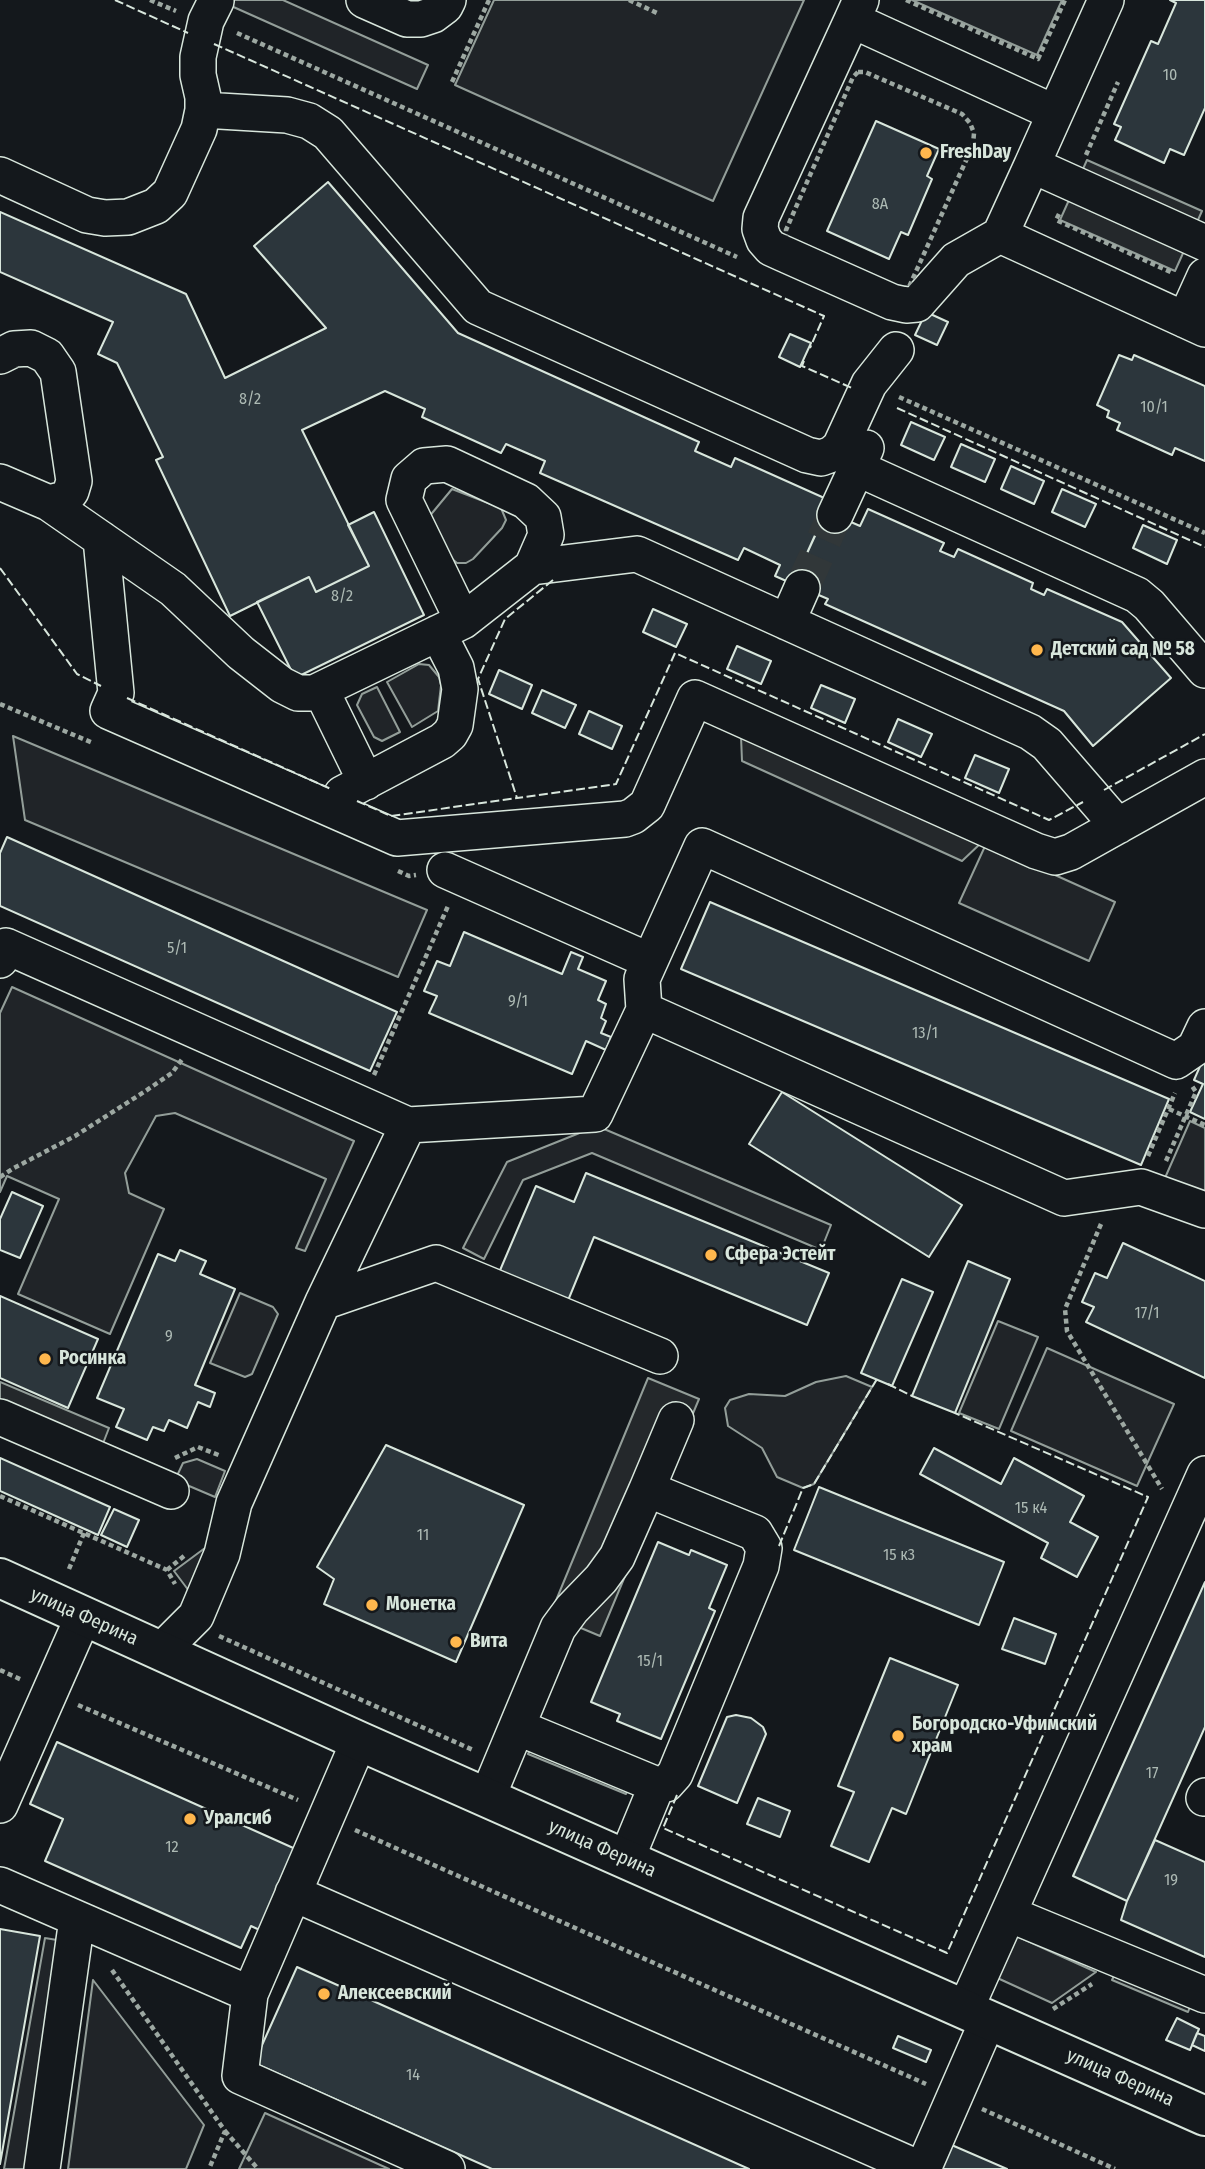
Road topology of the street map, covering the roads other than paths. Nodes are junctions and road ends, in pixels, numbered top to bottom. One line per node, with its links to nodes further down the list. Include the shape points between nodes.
1 (365, 0): 2 (lane, via 407,19 421,19 433,15)
2 (448, 0)
3 (1106, 0): 7 (lane)
4 (213, 5): 6 (lane, via 198,57)
5 (856, 10): 7 (lane); 13 (lane, via 761,218 760,229 771,248 892,302)
6 (203, 110): 9 (lane, via 170,193 156,206 128,218 88,215); 15 (lane, via 287,115 309,121 328,134 478,307 807,455 821,457 840,447 869,384)
7 (1055, 113): 8 (lane)
8 (1032, 165): 10 (lane); 11 (lane)
9 (0, 175)
10 (1000, 235): 13 (lane, via 956,260); 14 (lane)
11 (1205, 243)
12 (1205, 276): 14 (lane)
13 (917, 304): 15 (lane)
14 (1195, 324)
15 (896, 350): 17 (lane, via 890,393)
16 (0, 356): 19 (lane, via 32,348 47,356 58,372 74,481 65,499)
17 (857, 468): 20 (lane); 26 (lane, via 1138,595)
18 (0, 482): 19 (lane)
19 (49, 503): 21 (lane)
20 (835, 515)
21 (101, 539): 27 (lane, via 173,589 282,685 298,693); 29 (lane, via 116,693 108,711 397,838 633,816 647,805 695,698 1055,857)
22 (532, 567): 24 (lane, via 636,554); 25 (lane); 25 (lane, via 546,535 543,517 526,501 447,464 424,466 409,479 404,500)
23 (802, 588): 24 (lane)
24 (787, 622): 29 (lane, via 1030,732 1048,744)
25 (450, 627): 27 (lane); 27 (lane, via 460,689 455,725 442,741 354,788)
26 (1205, 670)
27 (321, 690)
28 (1205, 777): 29 (lane)
29 (1118, 826)
30 (453, 873): 32 (lane)
31 (0, 960): 35 (lane, via 6,946)
32 (650, 961): 33 (lane, via 642,979); 34 (lane, via 702,846 1176,1061 1195,1048)
33 (644, 1010): 35 (lane, via 595,1114); 36 (lane, via 1065,1198 1141,1186 1149,1177)
34 (1205, 1027)
35 (408, 1125): 37 (lane)
36 (1205, 1210)
37 (323, 1302): 38 (lane, via 436,1263); 46 (lane, via 234,1503 222,1554 195,1616)
38 (660, 1356)
39 (0, 1417): 43 (lane)
40 (676, 1420): 42 (lane)
41 (1205, 1474): 56 (lane)
42 (647, 1489): 47 (lane, via 617,1557 558,1628); 50 (lane, via 755,1534 764,1548 675,1774 666,1784)
43 (171, 1491)
44 (0, 1578): 45 (main road, улица Ферина)
45 (83, 1617): 46 (main road, улица Ферина); 49 (lane, via 51,1692)
46 (161, 1651): 48 (main road, улица Ферина)
47 (517, 1727): 50 (lane); 51 (lane)
48 (359, 1741): 51 (main road, улица Ферина); 55 (lane)
49 (12, 1744): 52 (lane)
50 (657, 1785): 53 (lane)
51 (487, 1798): 53 (main road, улица Ферина)
52 (0, 1805)
53 (626, 1860): 60 (main road, улица Ферина)
54 (0, 1885): 57 (lane)
55 (293, 1893): 58 (lane); 64 (lane)
56 (1009, 1914): 59 (lane); 60 (lane)
57 (77, 1919): 58 (lane); 62 (lane)
58 (250, 1994): 63 (lane, via 240,2076)
59 (1205, 1995)
60 (976, 2015): 61 (main road, улица Ферина); 64 (lane, via 955,2097)
61 (1205, 2116)
62 (42, 2169)
63 (447, 2169)
64 (921, 2169)

